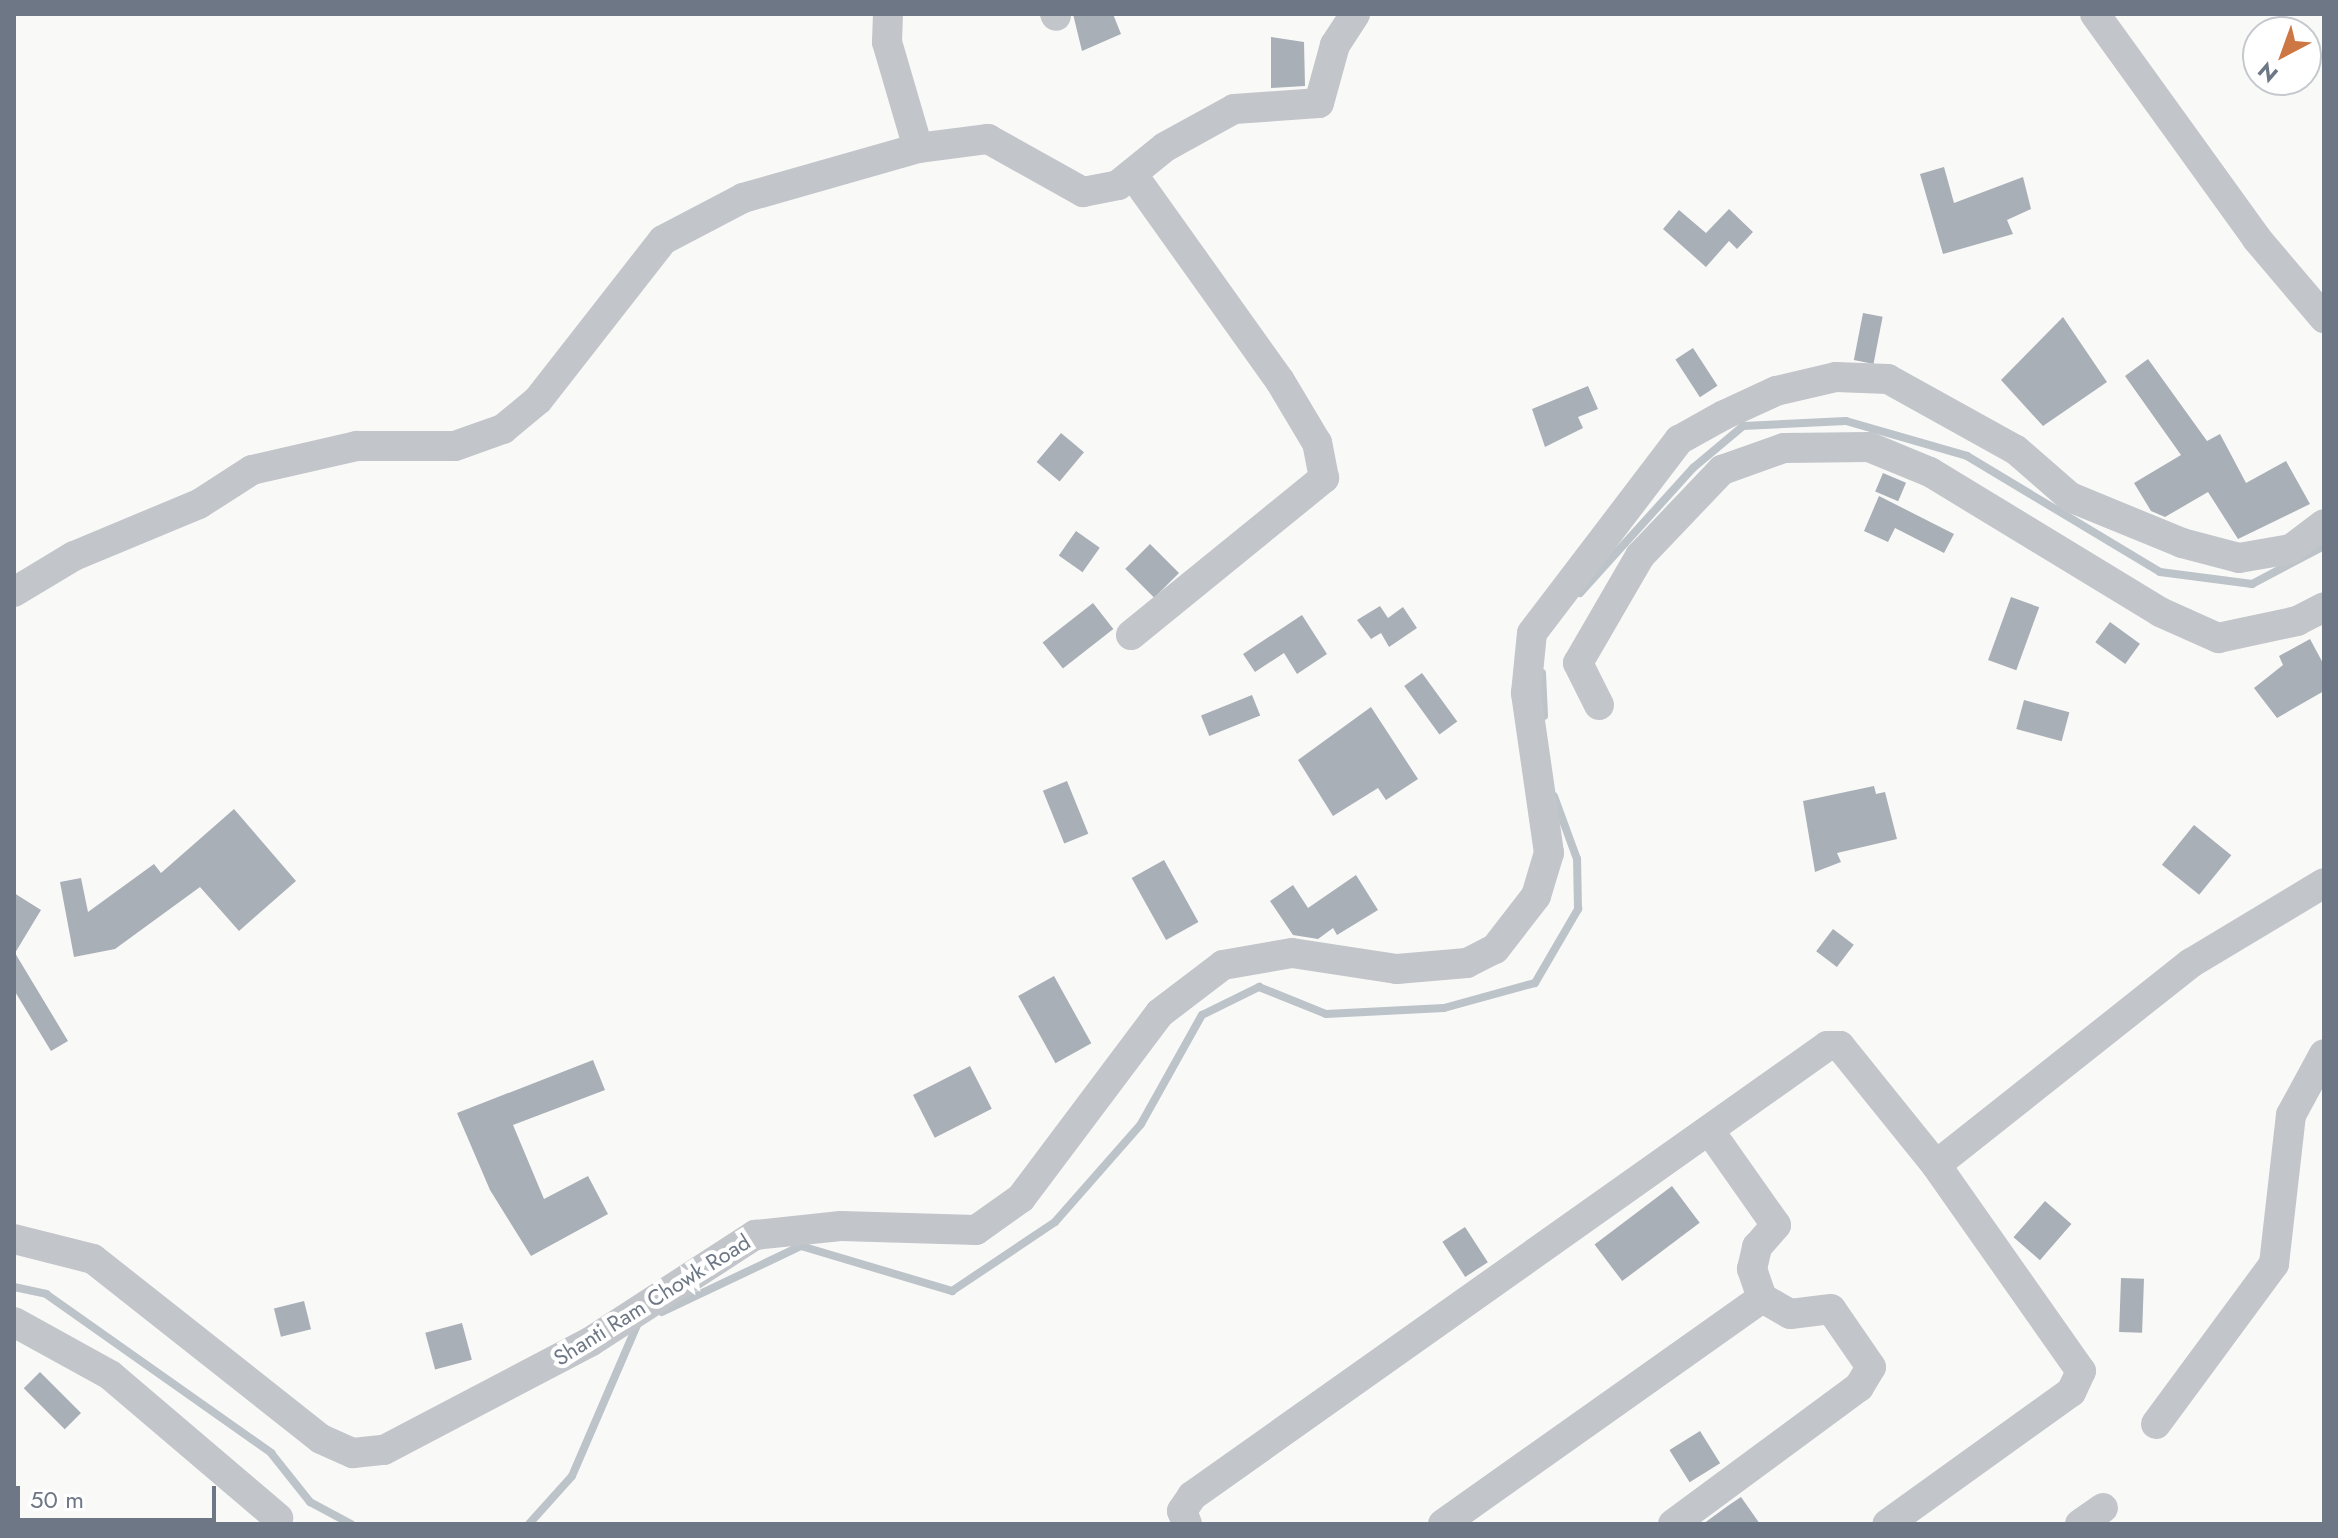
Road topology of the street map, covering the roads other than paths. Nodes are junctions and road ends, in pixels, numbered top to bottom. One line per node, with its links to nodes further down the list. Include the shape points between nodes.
1 (888, 14): 4 (street, via 887,42)
2 (1355, 14): 5 (street, via 1335,45 1319,103 1234,109 1165,147)
3 (2095, 14): 6 (street, via 2257,239)
4 (918, 148): 5 (street, via 988,139 1083,192); 8 (street, via 743,198 663,240 538,400 503,429 455,446 357,446 252,470 199,504 74,556)
5 (1133, 175): 10 (street, via 1280,381 1317,443 1324,478)
6 (2324, 318)
7 (2324, 524): 16 (street, Shanti Ram Chowk Road, via 2291,549 2239,558 2182,543 2070,497 2016,450 1888,379 1836,377 1776,391 1724,415 1679,440 1532,633 1526,693 1549,853 1536,896 1495,949 1467,963 1397,969 1292,953 1223,965 1160,1013 1021,1198 976,1230 818,1226 755,1235 590,1342 384,1450 353,1453 321,1439 93,1259)
8 (14, 592)
9 (2324, 607): 11 (street, via 2297,621 2218,638 2160,612 1930,472 1869,447 1784,448 1722,470 1640,556 1578,663)
10 (1131, 635)
11 (1599, 705)
12 (2324, 883): 15 (street, via 2191,963)
13 (2324, 1054): 19 (street, via 2291,1115 2274,1264)
14 (1709, 1130): 15 (street, via 1815,1052 1840,1046); 17 (street, via 1776,1225 1757,1247 1752,1269); 21 (street, via 1192,1496 1182,1511)
15 (1936, 1165): 24 (street, via 2081,1371 2081,1384)
16 (14, 1239)
17 (1762, 1298): 22 (street); 23 (street, via 1790,1314 1831,1309 1871,1367 1867,1379)
18 (14, 1322): 20 (street, via 110,1375)
19 (2156, 1424)
20 (278, 1518)
21 (1187, 1524)
22 (1443, 1524)
23 (1673, 1524)
24 (1887, 1524)

